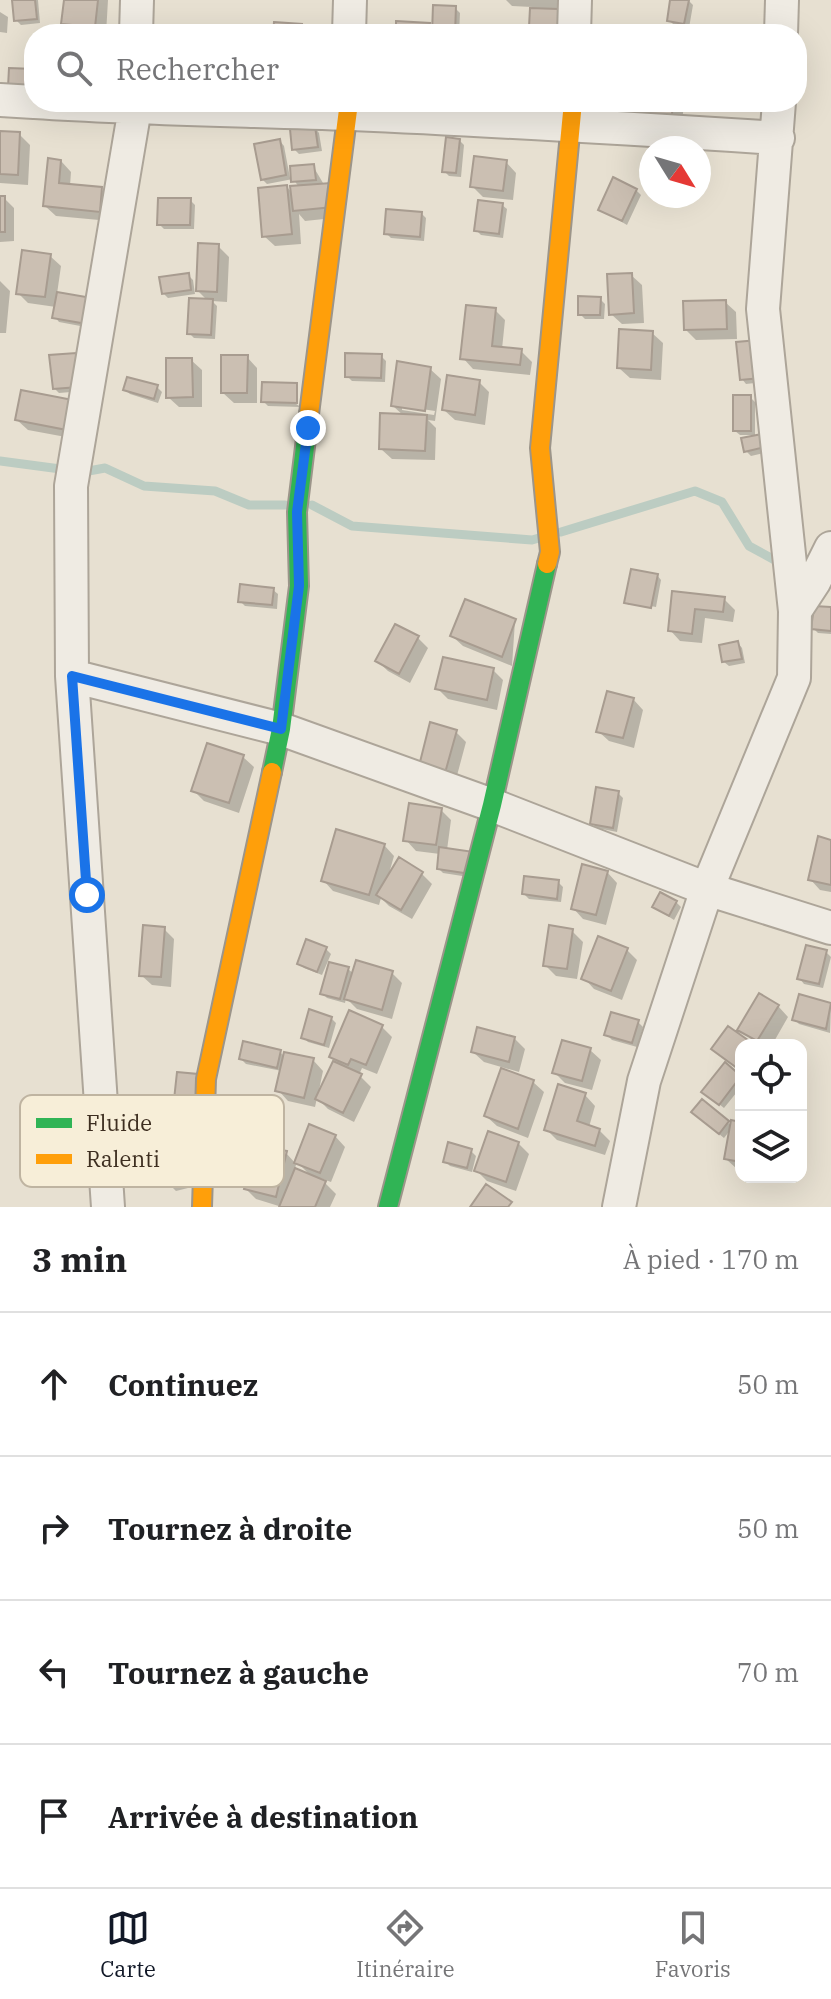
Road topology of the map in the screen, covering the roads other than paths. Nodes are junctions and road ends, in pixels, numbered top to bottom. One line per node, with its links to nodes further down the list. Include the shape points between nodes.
1 (137, 0): 5 (street)
2 (350, 0): 6 (street)
3 (575, 0): 7 (street)
4 (782, 0): 8 (street)
5 (136, 24)
6 (349, 24)
7 (574, 24)
8 (781, 24)
9 (0, 100): 10 (street)
10 (24, 101)
11 (135, 112): 19 (street, via 73,474)
12 (347, 112): 20 (street, via 297,512 299,586)
13 (528, 112): 15 (street)
14 (779, 112): 16 (street)
15 (573, 113): 16 (street); 21 (street, via 540,448 550,552)
16 (778, 138): 18 (street, via 763,309)
17 (831, 548): 18 (street)
18 (795, 611): 22 (street, via 794,678)
19 (72, 676): 20 (street); 24 (street)
20 (281, 729): 21 (street); 25 (street)
21 (492, 805): 22 (street); 30 (street)
22 (707, 889): 23 (street); 31 (street, via 644,1081)
23 (831, 928)
24 (100, 1095)
25 (206, 1095)
26 (107, 1187): 28 (street)
27 (203, 1187): 29 (street)
28 (108, 1207)
29 (202, 1207)
30 (388, 1207)
31 (619, 1207)

